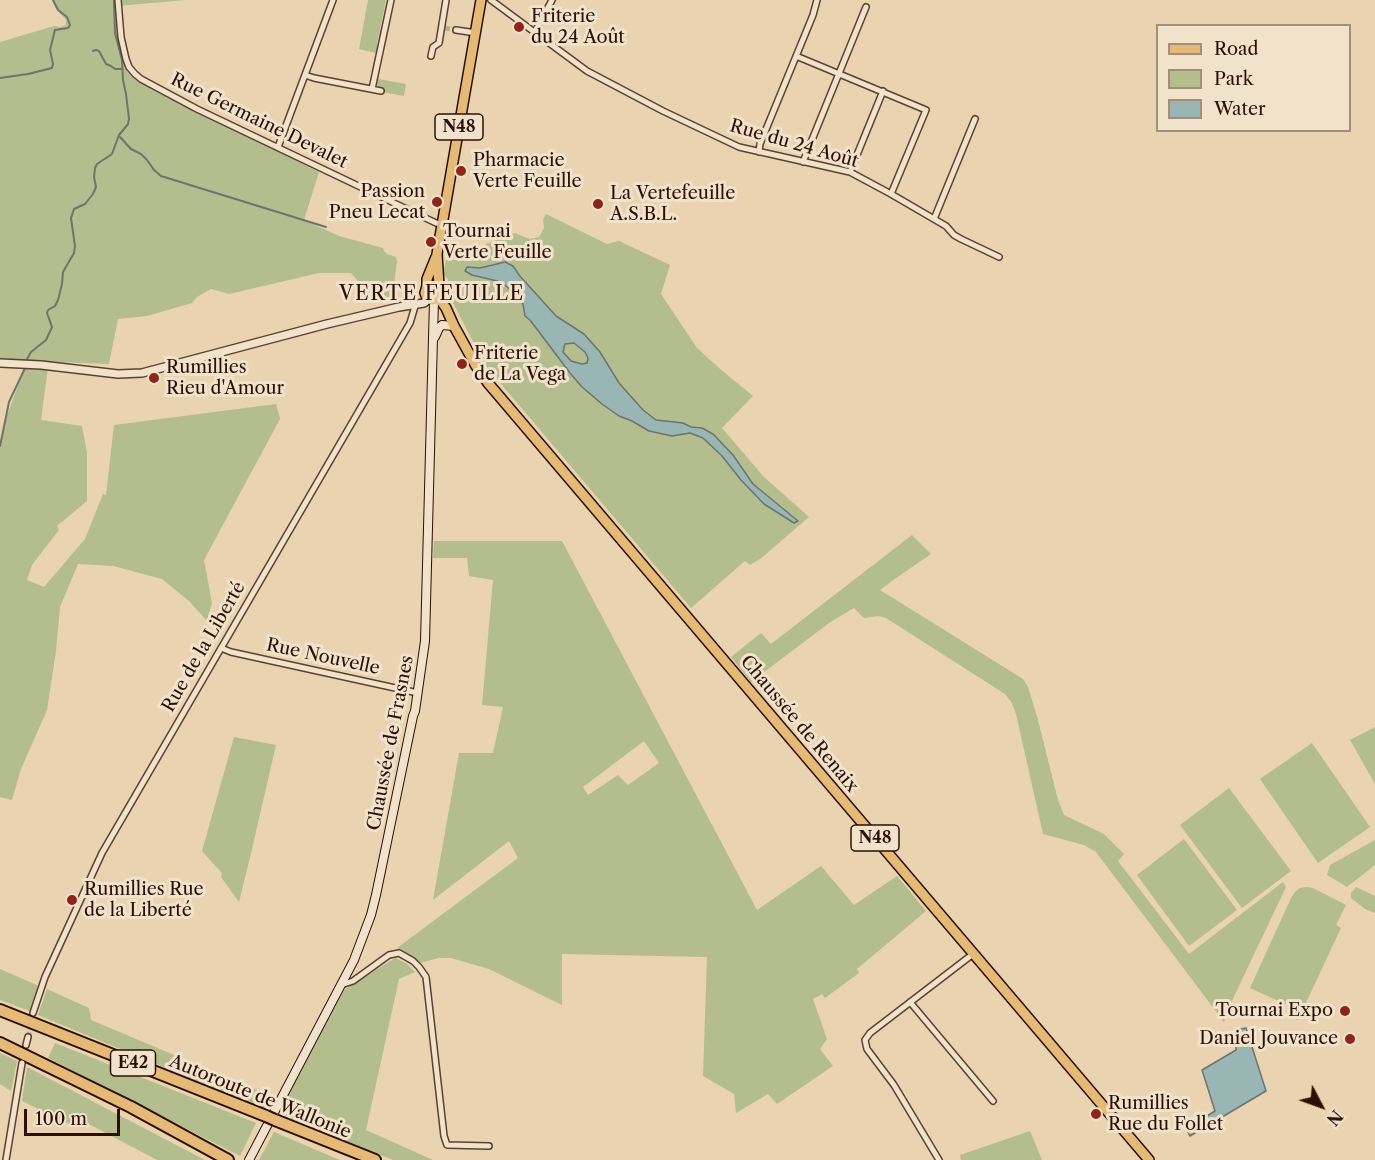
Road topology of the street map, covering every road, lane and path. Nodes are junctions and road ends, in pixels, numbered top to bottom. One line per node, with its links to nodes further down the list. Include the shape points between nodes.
1 (118, 0): 21 (street, Rue Germaine Devalet, via 121,37 129,67 135,74)
2 (333, 0): 16 (street)
3 (391, 0): 17 (street)
4 (446, 0): 13 (street, via 443,28)
5 (481, 0): 12 (main road, N48)
6 (491, 0): 11 (street, Rue du 24 Août)
7 (552, 0): 11 (street)
8 (817, 0): 14 (street)
9 (866, 7): 15 (street)
10 (456, 30): 12 (street)
11 (535, 32): 22 (street, Rue du 24 Août, via 586,71 721,139)
12 (476, 33): 27 (main road, N48)
13 (431, 56)
14 (796, 56): 15 (street); 22 (street)
15 (839, 73): 19 (street); 23 (street)
16 (305, 75): 17 (street); 21 (street)
17 (372, 89): 18 (street)
18 (381, 91)
19 (883, 92): 24 (street); 25 (street, via 926,110)
20 (975, 119): 26 (street)
21 (278, 147): 27 (street, Rue Germaine Devalet)
22 (759, 152): 23 (street, Rue du 24 Août)
23 (803, 162): 24 (street, Rue du 24 Août)
24 (850, 172): 25 (street, Rue du 24 Août)
25 (891, 194): 26 (street, Rue du 24 Août)
26 (934, 219): 29 (street, Rue du 24 Août, via 954,235)
27 (442, 224): 28 (main road, N48)
28 (437, 255): 30 (main road, N48, via 427,279); 30 (main road, N48, via 442,292)
29 (999, 257)
30 (431, 295): 31 (street); 32 (main road, Chaussée de Renaix / N48, via 446,308); 33 (main road, Chaussée de Frasnes)
31 (416, 303): 34 (street, via 142,373); 35 (street, Rue de la Liberté, via 410,323)
32 (454, 326): 33 (main road, via 439,328); 37 (main road, Chaussée de Renaix / N48, via 488,383)
33 (434, 342): 36 (main road, Chaussée de Frasnes, via 426,635)
34 (0, 363)
35 (221, 648): 36 (street, Rue Nouvelle); 41 (street, Rue de la Liberté, via 99,860 45,977)
36 (418, 693): 38 (main road, Chaussée de Frasnes, via 371,915)
37 (973, 954): 39 (street); 55 (main road, Chaussée de Renaix / N48)
38 (340, 985): 48 (street, via 353,981 389,955 399,953 413,961 426,977 447,1145); 51 (main road, Chaussée de Frasnes)
39 (910, 1002): 46 (street); 54 (street, via 865,1040 867,1049 894,1085)
40 (0, 1010): 47 (highway, Autoroute de Wallonie / E42)
41 (33, 1013)
42 (28, 1037): 44 (street)
43 (0, 1043): 50 (highway, E42)
44 (26, 1044)
45 (22, 1063): 49 (street)
46 (993, 1101)
47 (320, 1138): 52 (highway); 53 (highway, Autoroute de Wallonie / E42)
48 (489, 1146)
49 (6, 1160)
50 (228, 1160)
51 (249, 1160)
52 (355, 1160)
53 (375, 1160)
54 (939, 1160)
55 (1149, 1160)

